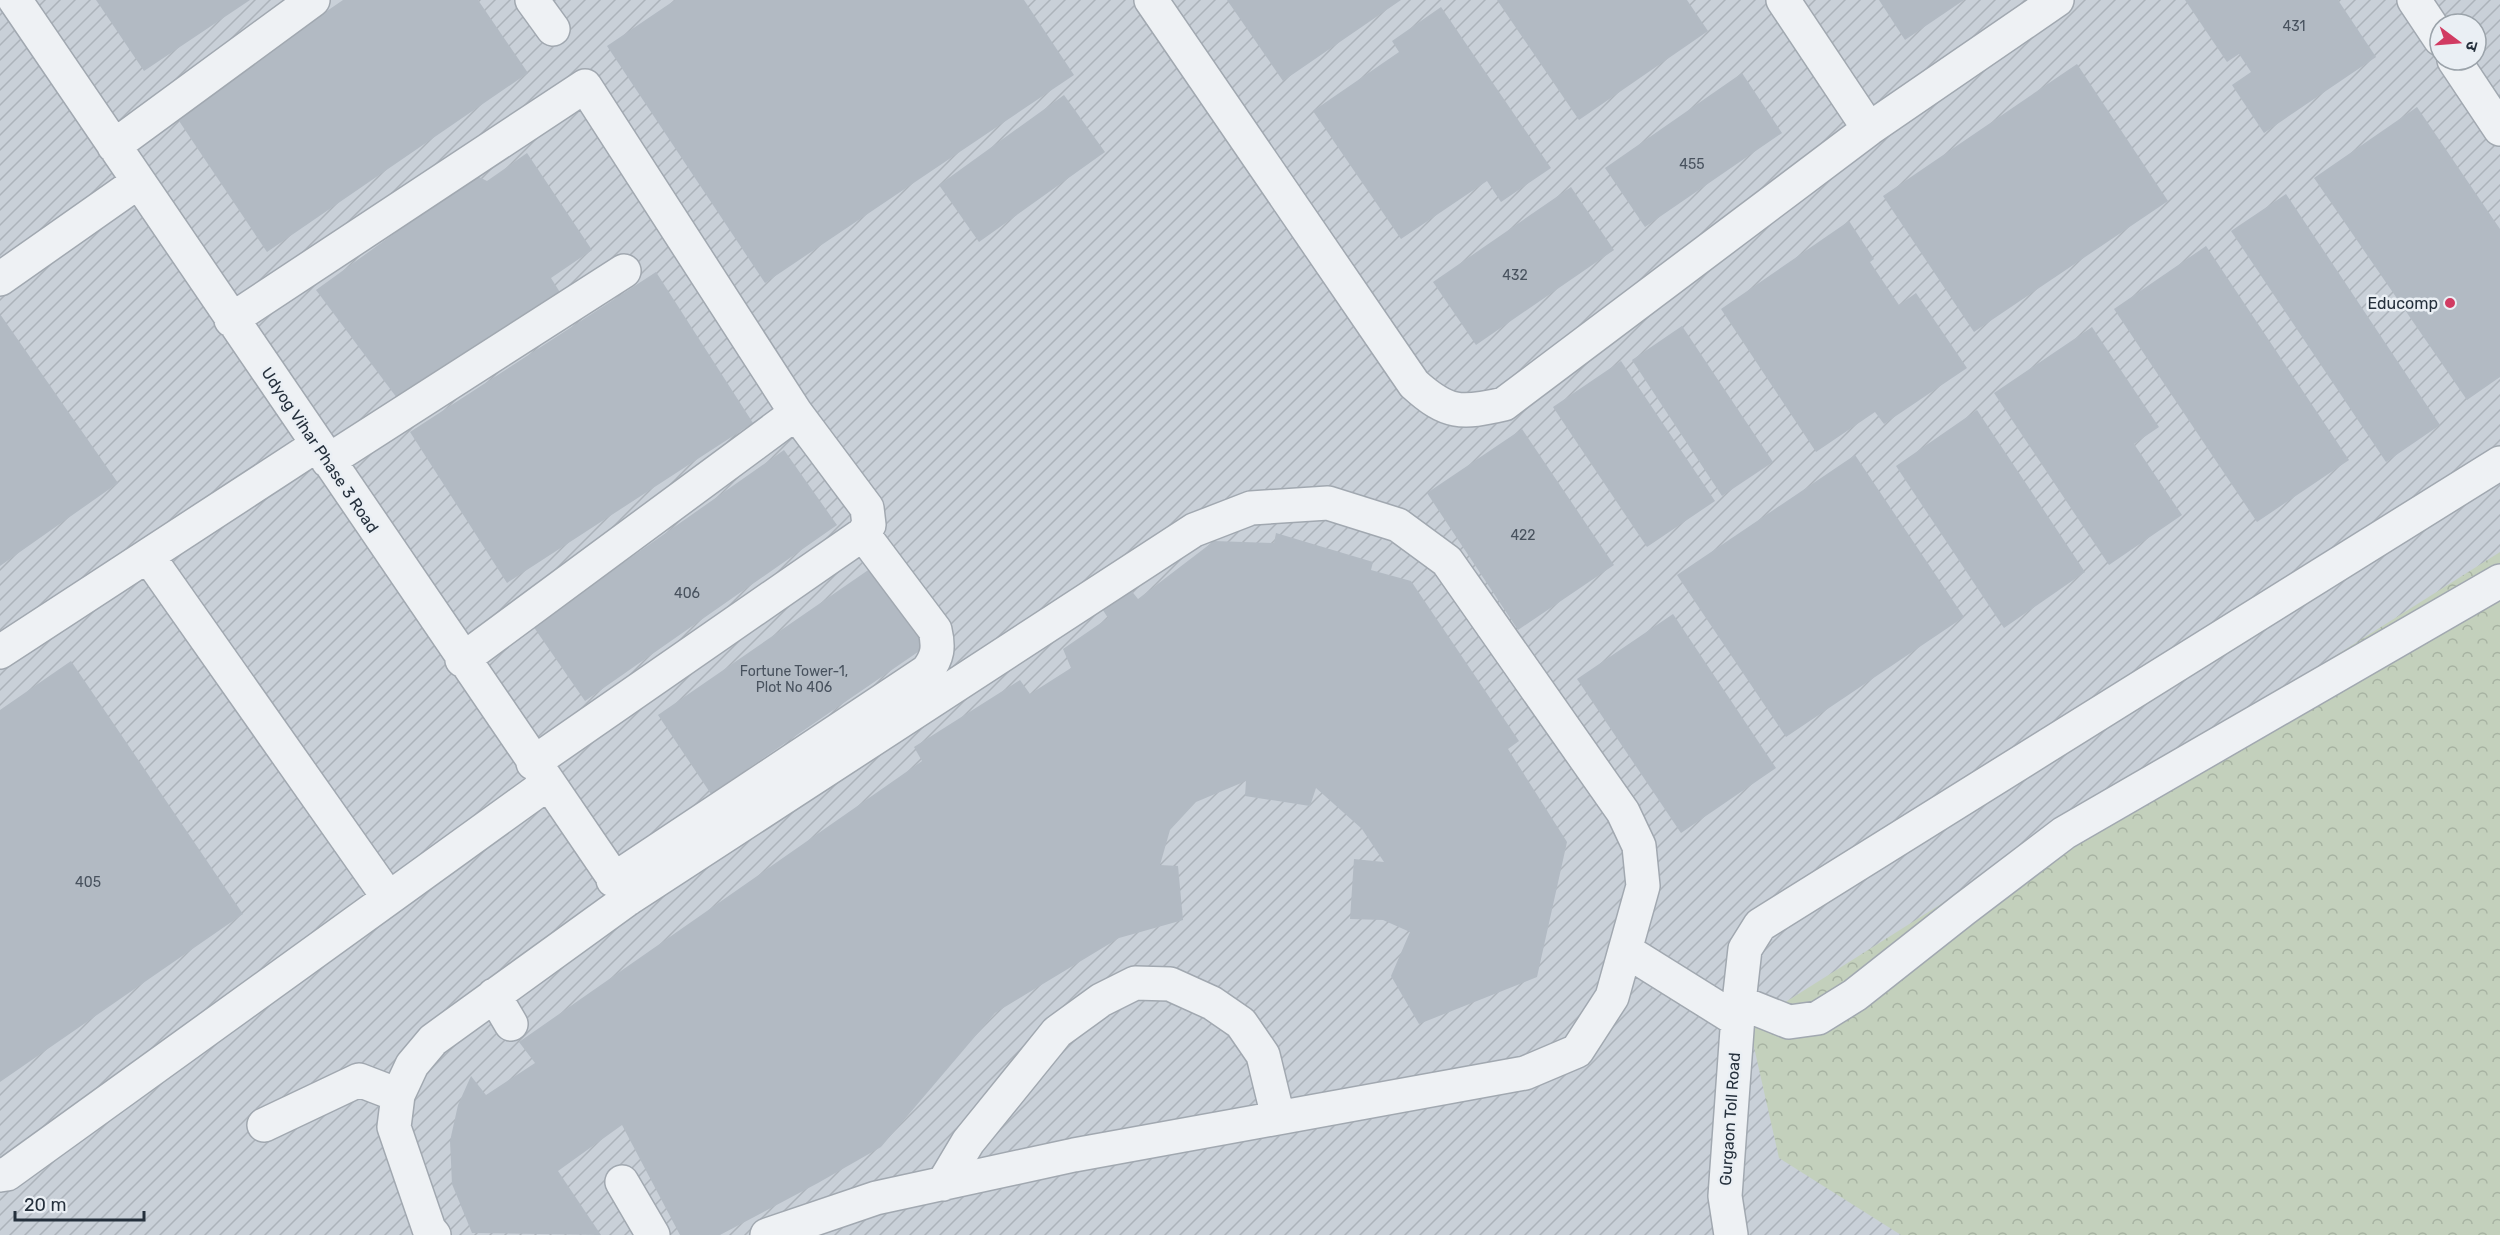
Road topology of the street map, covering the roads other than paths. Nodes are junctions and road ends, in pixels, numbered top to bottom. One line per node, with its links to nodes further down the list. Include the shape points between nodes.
1 (15, 0): 13 (street, Udyog Vihar Phase 3 Road)
2 (313, 0): 13 (street)
3 (532, 0): 9 (street)
4 (1151, 0): 11 (street, via 1414,384 1435,403 1468,412 1504,404)
5 (1783, 0): 11 (street)
6 (2056, 0): 11 (street)
7 (2414, 0): 8 (street)
8 (2428, 21)
9 (554, 29)
10 (2462, 72): 12 (street)
11 (1869, 129)
12 (2500, 129)
13 (114, 146): 14 (street, Udyog Vihar Phase 3 Road)
14 (138, 182): 16 (street); 17 (street, Udyog Vihar Phase 3 Road)
15 (624, 271): 19 (street)
16 (0, 279)
17 (231, 320): 18 (street, via 585,86); 19 (street, Udyog Vihar Phase 3 Road)
18 (796, 413): 21 (street, via 867,508 869,525); 25 (street)
19 (322, 453): 22 (street); 25 (street, Udyog Vihar Phase 3 Road)
20 (2500, 463): 31 (street, Gurgaon Toll Road, via 1760,925 1745,949)
21 (863, 534): 26 (street); 27 (street, via 935,630 939,647 934,662 927,671)
22 (148, 556): 24 (street); 28 (street)
23 (2500, 581): 31 (street, via 2064,833 1855,995 1818,1018 1789,1022)
24 (0, 652)
25 (462, 660): 26 (street, Udyog Vihar Phase 3 Road)
26 (540, 774): 27 (street, Udyog Vihar Phase 3 Road); 28 (street)
27 (621, 891): 29 (street, via 1194,530 1251,508 1328,503 1398,525 1447,561 1623,812 1639,846 1643,886); 30 (street)
28 (388, 897): 36 (street, via 7,1174)
29 (1625, 950): 31 (street); 34 (street, via 1612,997 1577,1051 1525,1073)
30 (494, 994): 32 (street); 33 (street, via 433,1040 412,1065)
31 (1738, 1011): 42 (street, Gurgaon Toll Road, via 1725,1196)
32 (511, 1024)
33 (398, 1095): 35 (street, via 359,1080); 39 (street, via 394,1127)
34 (1278, 1117): 38 (street); 38 (street, via 1263,1055 1241,1023 1212,1003 1170,984 1135,982 1101,1000 1057,1032 968,1142)
35 (264, 1125)
36 (0, 1175)
37 (622, 1182): 40 (street)
38 (944, 1184): 41 (street, via 876,1198)
39 (434, 1235)
40 (653, 1235)
41 (767, 1235)
42 (1731, 1235)

